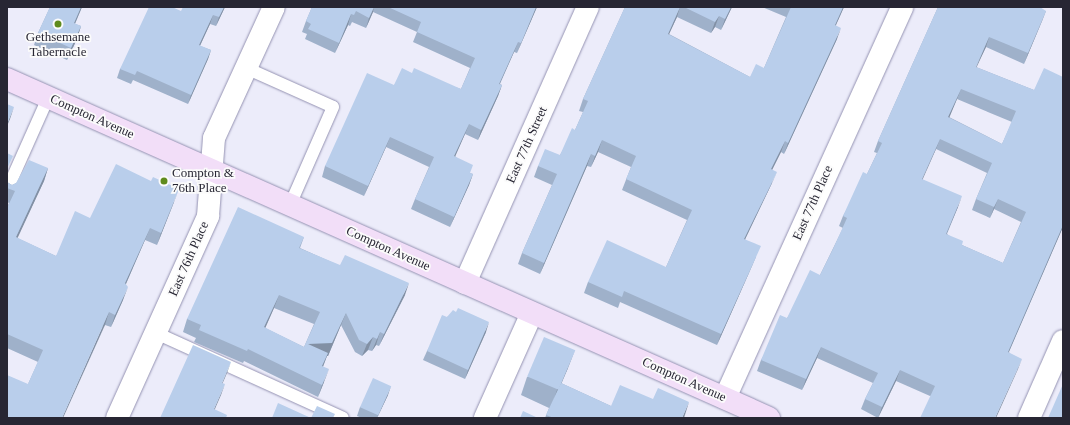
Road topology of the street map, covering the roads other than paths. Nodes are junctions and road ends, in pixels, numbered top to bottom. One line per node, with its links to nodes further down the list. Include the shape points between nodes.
1 (274, 7): 4 (street, East 76th Place)
2 (588, 7): 10 (street, East 77th Street)
3 (902, 7): 14 (street, East 77th Place)
4 (246, 68): 7 (street, East 76th Place, via 214,138); 9 (lane, via 333,107)
5 (7, 80): 6 (main road, Compton Avenue)
6 (48, 98): 7 (main road, Compton Avenue); 8 (lane)
7 (212, 170): 9 (main road, Compton Avenue); 12 (street, East 76th Place, via 208,216)
8 (7, 190)
9 (290, 205): 10 (main road, Compton Avenue)
10 (465, 283): 11 (main road, Compton Avenue)
11 (532, 313): 14 (main road, Compton Avenue); 17 (street)
12 (156, 333): 15 (street, East 76th Place); 16 (lane)
13 (1063, 341): 19 (street)
14 (725, 398): 18 (main road, Compton Avenue)
15 (117, 418)
16 (343, 418)
17 (484, 418)
18 (769, 418)
19 (1029, 418)

